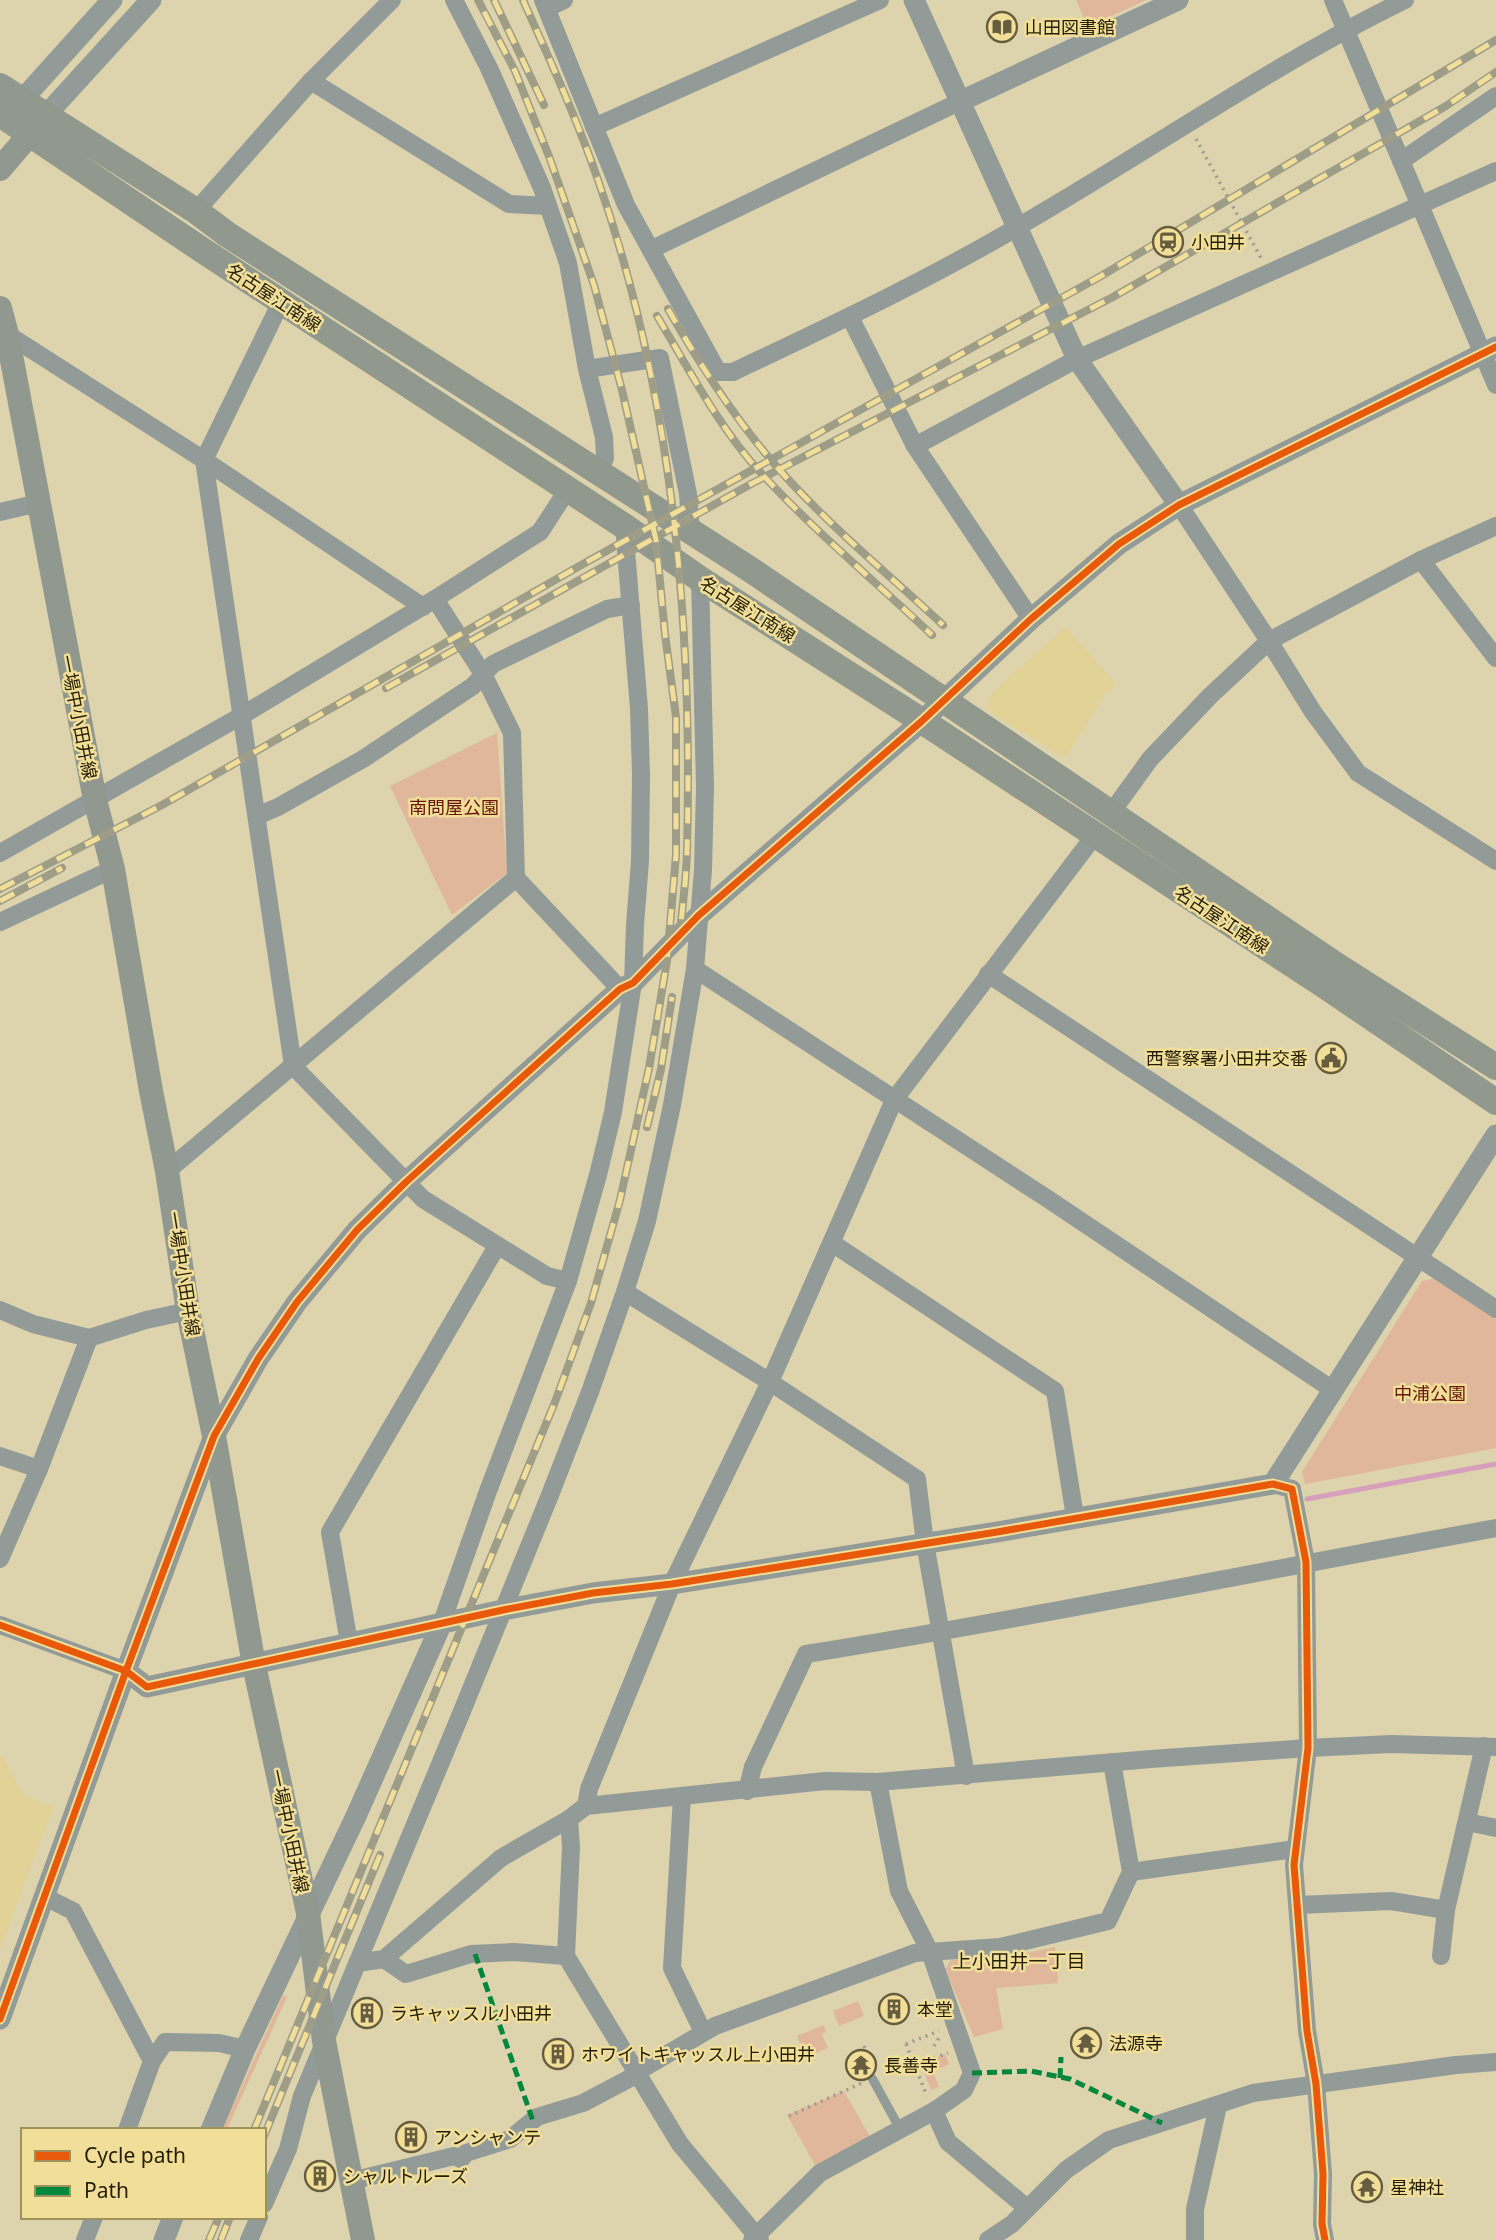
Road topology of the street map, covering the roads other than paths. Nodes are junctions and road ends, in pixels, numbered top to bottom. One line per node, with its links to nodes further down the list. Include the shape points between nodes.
1 (112, 0): 16 (street)
2 (151, 0): 17 (street)
3 (392, 0): 13 (street)
4 (454, 0): 22 (street)
5 (564, 0): 11 (street)
6 (880, 0): 18 (street)
7 (914, 0): 15 (street)
8 (1178, 0): 15 (street)
9 (1333, 0): 12 (street)
10 (1405, 0): 12 (street)
11 (545, 4): 18 (street)
12 (1345, 29): 19 (street); 25 (street)
13 (311, 81): 22 (street, via 509,204); 24 (street)
14 (1496, 96): 19 (street)
15 (959, 102): 25 (street); 26 (street)
16 (5, 109): 17 (main road, 名古屋江南線)
17 (38, 124): 20 (main road); 24 (main road, 名古屋江南線); 27 (main road, 名古屋江南線)
18 (594, 127): 26 (street, via 626,205)
19 (1401, 161): 23 (street)
20 (0, 169)
21 (1496, 171): 23 (street)
22 (548, 205): 33 (street, via 568,263)
23 (1422, 206): 31 (street); 32 (street)
24 (196, 211): 37 (main road, 名古屋江南線)
25 (1019, 227): 29 (street); 32 (street)
26 (652, 249): 29 (street, via 718,372 733,372)
27 (281, 302): 36 (street); 38 (main road, 名古屋江南線)
28 (0, 308): 30 (main road, 一場中小田井線)
29 (850, 317): 35 (street)
30 (7, 334): 36 (street); 39 (main road, 一場中小田井線)
31 (1489, 350): 34 (street); 40 (street)
32 (1077, 359): 35 (street); 40 (street)
33 (587, 369): 37 (street, via 604,437 605,458); 44 (street, via 660,358 688,494)
34 (1496, 385)
35 (915, 446): 49 (street)
36 (204, 460): 47 (street); 54 (street)
37 (599, 473): 44 (main road, 名古屋江南線)
38 (568, 489): 42 (main road, 名古屋江南線); 47 (street, via 540,532)
39 (38, 503): 41 (street); 56 (main road, 一場中小田井線)
40 (1179, 505): 49 (street, via 1119,544); 50 (street)
41 (0, 512)
42 (624, 526): 46 (main road, 名古屋江南線); 48 (street)
43 (1496, 526): 45 (street)
44 (691, 532): 53 (main road, 名古屋江南線)
45 (1422, 560): 50 (street); 51 (street)
46 (700, 579): 55 (main road, 名古屋江南線); 64 (street, via 705,787)
47 (429, 603): 52 (street); 54 (street)
48 (631, 606): 52 (street, via 607,609 493,664); 68 (street, via 641,774 640,862)
49 (1031, 619): 53 (street)
50 (1269, 641): 57 (street, via 1150,759); 61 (street, via 1357,773)
51 (1496, 657)
52 (483, 674): 58 (street, via 473,686 363,759); 63 (street, via 512,733)
53 (944, 701): 55 (street); 57 (main road, 名古屋江南線)
54 (241, 716): 56 (street); 58 (street)
55 (922, 721): 59 (main road, 名古屋江南線); 64 (street)
56 (95, 800): 60 (street); 62 (main road, 一場中小田井線)
57 (1111, 813): 70 (main road, 名古屋江南線)
58 (257, 816): 69 (street)
59 (1095, 835): 67 (street); 72 (main road, 名古屋江南線)
60 (0, 853)
61 (1496, 861)
62 (113, 869): 65 (street); 74 (main road, 一場中小田井線)
63 (516, 878): 68 (street); 69 (street)
64 (698, 916): 66 (street); 68 (street)
65 (0, 922)
66 (695, 969): 71 (street); 80 (street, via 647,1221)
67 (988, 974): 71 (street); 78 (street)
68 (627, 986): 75 (street); 79 (street, via 613,1112)
69 (293, 1066): 74 (street); 75 (street)
70 (1496, 1067)
71 (894, 1100): 76 (street); 86 (street)
72 (1496, 1102)
73 (1496, 1135): 78 (street)
74 (167, 1171): 83 (main road, 一場中小田井線)
75 (406, 1182): 77 (street, via 423,1199); 87 (street, via 357,1230 297,1302)
76 (832, 1243): 85 (street); 91 (street, via 1055,1391)
77 (497, 1246): 79 (street, via 547,1276); 101 (street, via 330,1532)
78 (1419, 1257): 81 (street); 86 (street)
79 (568, 1281): 99 (street)
80 (625, 1292): 85 (street); 97 (street)
81 (1496, 1309)
82 (0, 1310): 84 (street)
83 (188, 1311): 84 (street); 87 (main road, 一場中小田井線)
84 (89, 1338): 89 (street)
85 (770, 1382): 93 (street, via 917,1479); 96 (street)
86 (1333, 1390): 90 (street)
87 (214, 1436): 102 (main road, 一場中小田井線); 103 (street)
88 (0, 1456): 89 (street)
89 (39, 1469): 94 (street)
90 (1273, 1484): 91 (street); 95 (street, via 1292,1489)
91 (1074, 1517): 93 (street)
92 (1496, 1528): 95 (street)
93 (925, 1543): 96 (street); 100 (street)
94 (0, 1559)
95 (1306, 1562): 100 (street); 105 (street)
96 (672, 1584): 97 (street); 111 (street)
97 (503, 1610): 99 (street); 125 (street)
98 (0, 1625): 103 (street)
99 (441, 1625): 101 (street); 120 (street)
100 (941, 1632): 107 (street); 109 (street, via 806,1654 753,1767)
101 (349, 1643): 102 (street)
102 (254, 1665): 103 (street, via 147,1687); 120 (main road, 一場中小田井線)
103 (126, 1671): 117 (street)
104 (1490, 1747): 105 (street, via 1391,1744); 113 (street)
105 (1308, 1748): 106 (street); 115 (street)
106 (1112, 1762): 107 (street); 116 (street)
107 (966, 1776): 108 (street)
108 (878, 1782): 109 (street, via 825,1781); 121 (street, via 899,1891)
109 (747, 1791): 110 (street)
110 (682, 1797): 111 (street); 127 (street, via 672,1968)
111 (586, 1806): 112 (street)
112 (569, 1819): 122 (street); 124 (street, via 501,1857)
113 (1467, 1822): 114 (street); 119 (street)
114 (1496, 1828)
115 (1295, 1849): 116 (street); 118 (street)
116 (1131, 1872): 121 (street, via 1108,1921 1000,1947)
117 (46, 1897): 126 (street); 130 (street, via 73,1911)
118 (1298, 1905): 119 (street, via 1391,1901); 134 (street, via 1307,2031)
119 (1446, 1910): 123 (street)
120 (309, 1913): 128 (main road, 一場中小田井線); 129 (street)
121 (930, 1952): 127 (street, via 915,1953); 136 (street, via 972,2073 964,2090)
122 (566, 1956): 124 (street, via 471,1954 406,1974); 132 (street)
123 (1441, 1956)
124 (384, 1959): 125 (street)
125 (357, 1963): 128 (street)
126 (0, 2019)
127 (703, 2032): 132 (street)
128 (324, 2041): 140 (main road, 一場中小田井線); 141 (street)
129 (245, 2049): 130 (street, via 219,2043 165,2042); 138 (street)
130 (152, 2061): 137 (street)
131 (1496, 2062): 134 (street)
132 (638, 2073): 140 (street, via 583,2103 537,2117 510,2139 466,2153 461,2159 454,2156); 146 (street, via 680,2144)
133 (874, 2076): 139 (lane)
134 (1316, 2084): 135 (street, via 1253,2093); 153 (street)
135 (1218, 2106): 142 (street, via 1109,2140 1066,2171); 152 (street, via 1195,2209)
136 (933, 2111): 139 (street); 142 (street, via 948,2142)
137 (133, 2128)
138 (212, 2128)
139 (900, 2129): 146 (street, via 820,2173)
140 (351, 2181): 150 (main road, 一場中小田井線)
141 (266, 2199)
142 (1027, 2208): 151 (street)
143 (93, 2219): 147 (street)
144 (172, 2219): 148 (street)
145 (258, 2219): 149 (street)
146 (756, 2239)
147 (85, 2240)
148 (163, 2240)
149 (249, 2240)
150 (363, 2240)
151 (988, 2240)
152 (1195, 2240)
153 (1325, 2240)

